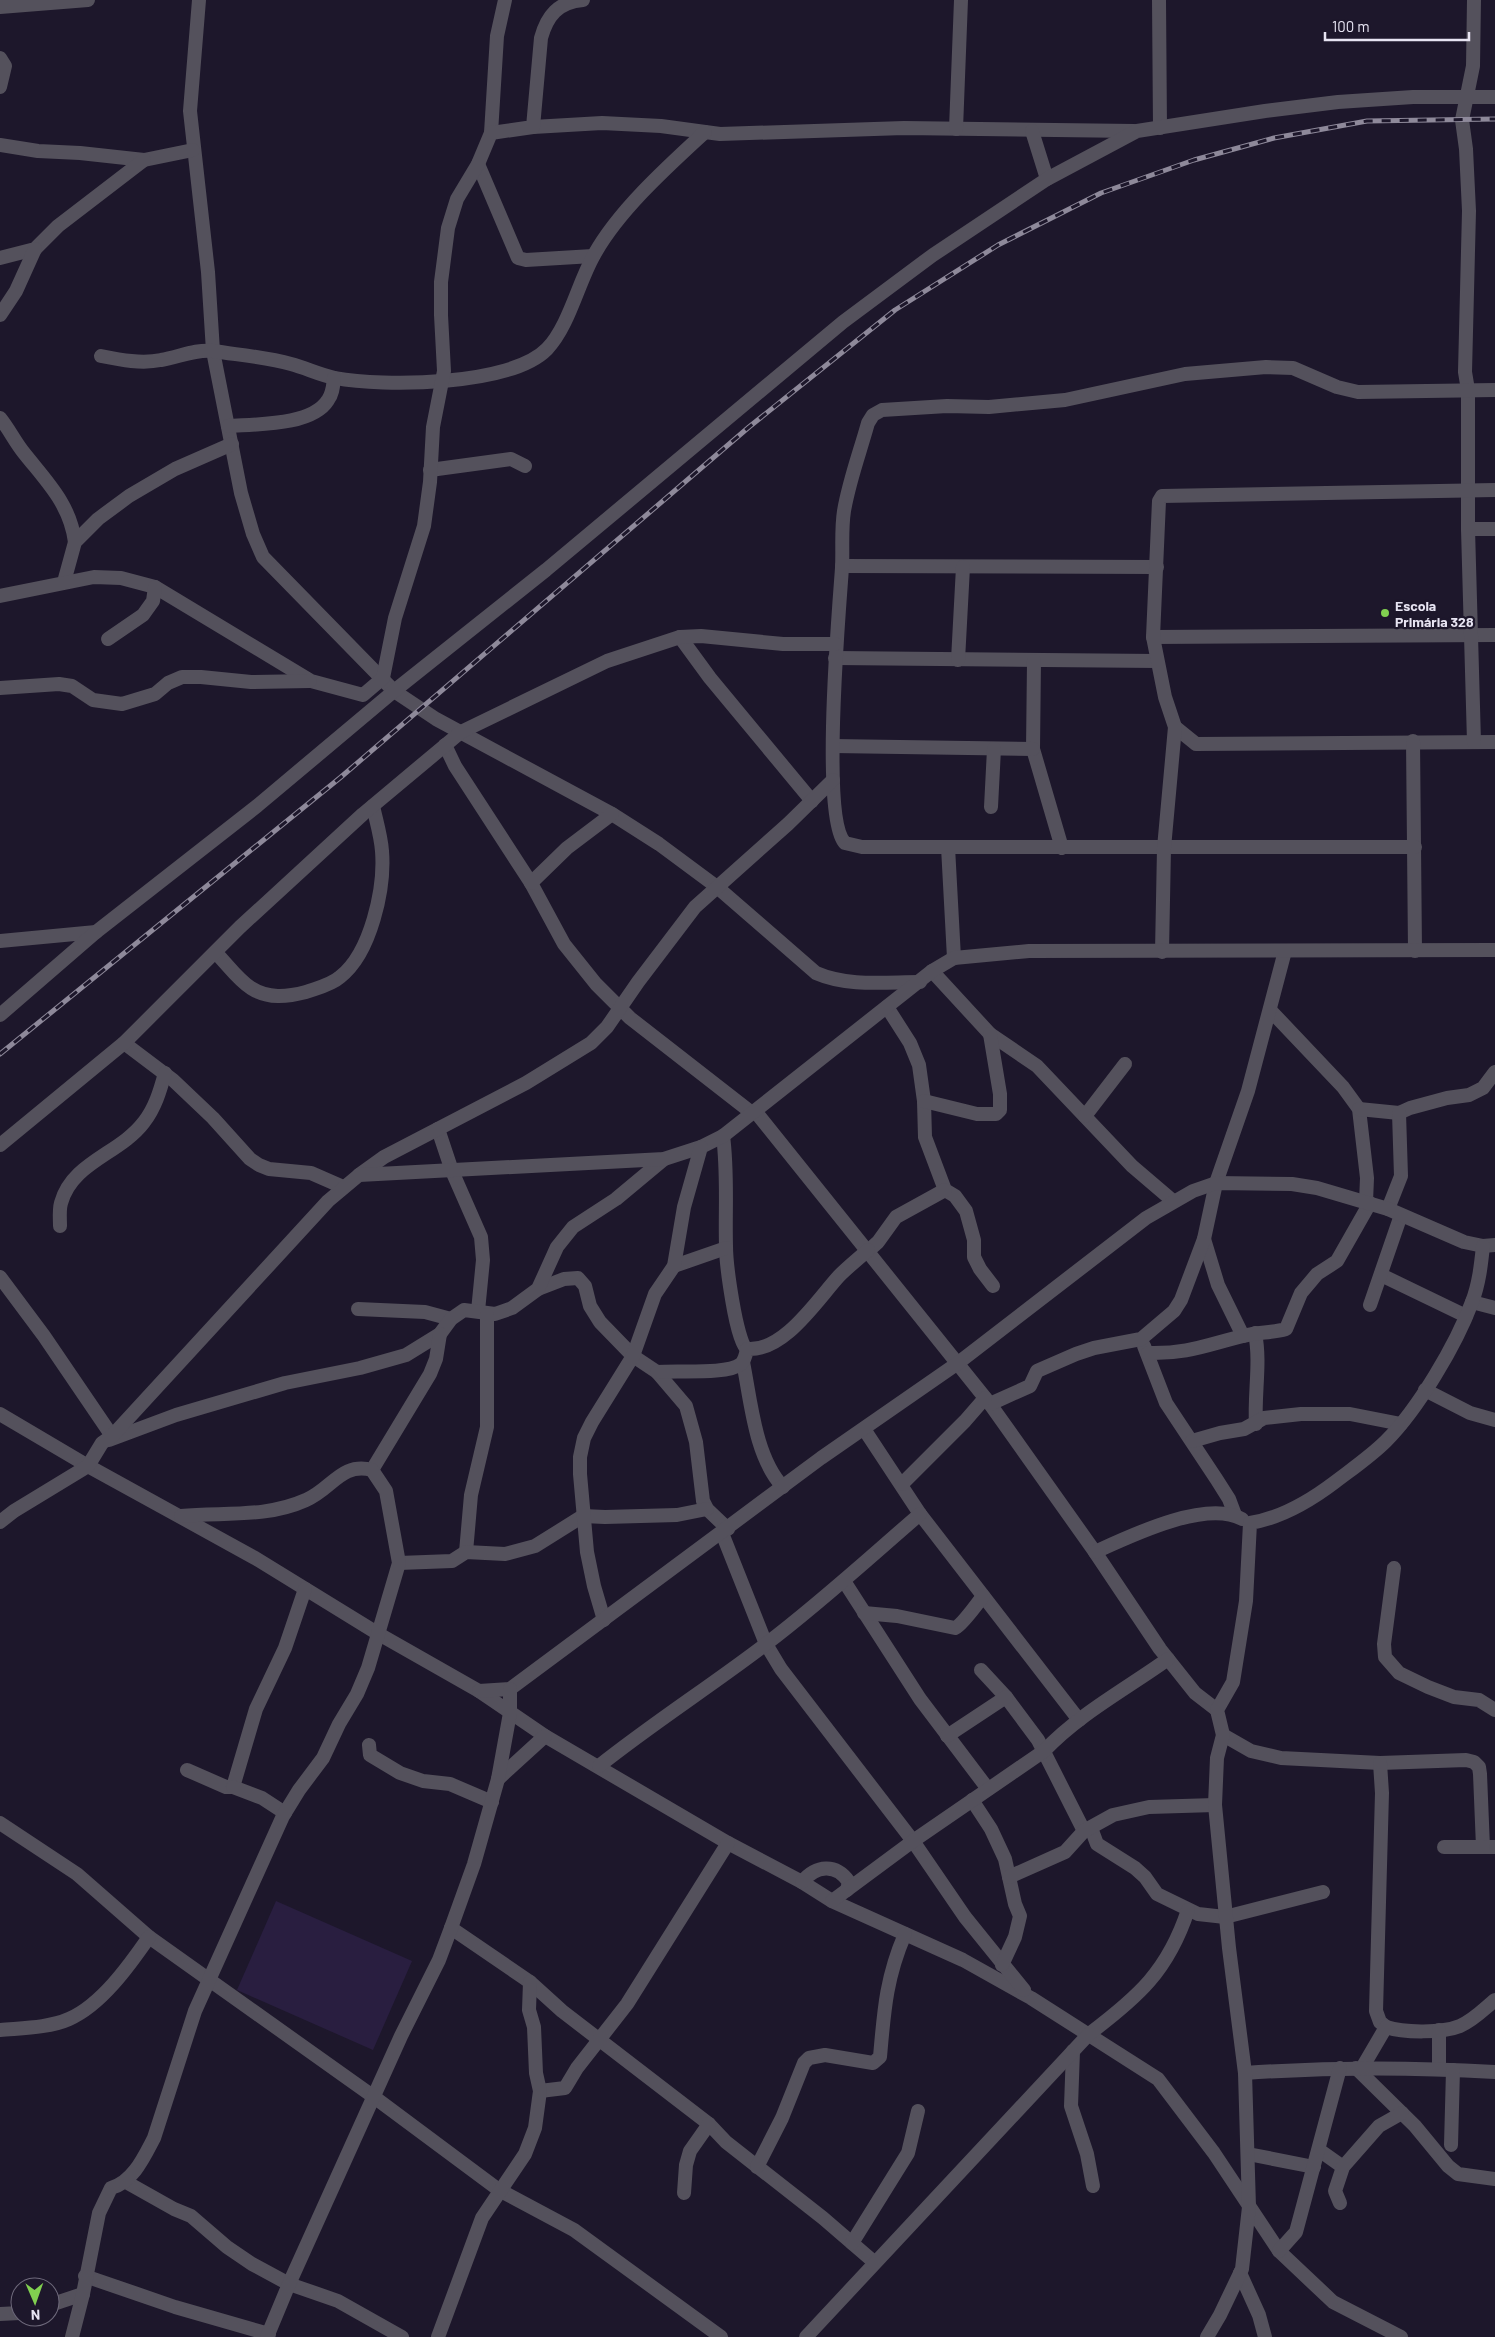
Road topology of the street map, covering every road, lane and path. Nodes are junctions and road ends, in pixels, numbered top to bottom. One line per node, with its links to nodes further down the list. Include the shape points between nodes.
1 (88, 0): 8 (street)
2 (199, 0): 21 (street, via 190,111)
3 (505, 0): 19 (street, via 497,36)
4 (583, 0): 13 (street, via 560,6 550,14 545,25)
5 (961, 0): 15 (street)
6 (1160, 0): 14 (street)
7 (1474, 0): 11 (street, via 1473,66)
8 (0, 7)
9 (0, 58): 10 (street, via 5,66)
10 (0, 87)
11 (1467, 97): 12 (street); 14 (street, via 1338,102); 33 (street, via 1462,120 1469,211 1464,372)
12 (1495, 97)
13 (533, 127): 18 (street, via 602,123); 19 (street)
14 (1160, 128): 17 (street)
15 (956, 130): 16 (street); 18 (street)
16 (1032, 131): 17 (street); 24 (street)
17 (1138, 131): 24 (street)
18 (705, 132): 26 (street, via 619,219)
19 (491, 133): 23 (street)
20 (0, 145): 22 (street)
21 (193, 150): 22 (street); 29 (street, via 208,272)
22 (144, 160): 25 (street, via 58,226)
23 (478, 164): 26 (street, via 518,258); 32 (street, via 457,199 448,228 442,282)
24 (1047, 179): 64 (street, via 932,255 843,322 546,570)
25 (35, 249): 27 (street); 28 (street, via 16,291)
26 (593, 256): 32 (street, via 556,338 546,350 526,363 510,368)
27 (0, 258)
28 (0, 315)
29 (213, 351): 30 (street, via 197,351 147,362); 31 (street, via 277,361); 36 (street)
30 (102, 356)
31 (334, 378): 32 (street); 36 (street, via 327,402 313,413 282,422)
32 (442, 382): 39 (street)
33 (1468, 390): 34 (street); 40 (street); 45 (street, via 1358,392 1337,388 1293,368 1266,367 1185,374 1065,400 988,407 882,410 873,414 868,423 851,484 843,521)
34 (1495, 390)
35 (0, 418): 44 (street, via 61,500)
36 (228, 426): 37 (street)
37 (232, 444): 44 (street, via 175,469 129,496 98,519); 61 (street, via 252,534 263,557)
38 (525, 466): 39 (street, via 511,460)
39 (430, 470): 61 (street, via 424,526 395,618)
40 (1468, 490): 41 (street); 42 (street); 47 (street, via 1162,496 1159,501)
41 (1495, 490)
42 (1468, 529): 43 (street); 51 (street)
43 (1495, 529)
44 (75, 542): 48 (street)
45 (842, 566): 46 (street); 56 (street)
46 (963, 567): 47 (street); 58 (street)
47 (1157, 567): 54 (street)
48 (64, 582): 49 (street, via 108,577); 50 (street)
49 (155, 587): 55 (street, via 153,601 143,615); 62 (street)
50 (0, 596)
51 (1471, 635): 52 (street); 54 (street); 68 (street)
52 (1495, 635)
53 (680, 637): 56 (street); 66 (street, via 607,661); 75 (street)
54 (1153, 637): 60 (street)
55 (108, 639)
56 (835, 644): 57 (street)
57 (835, 658): 58 (street); 71 (street)
58 (958, 660): 59 (street)
59 (1034, 661): 60 (street); 73 (street)
60 (1157, 661): 65 (street)
61 (383, 678): 62 (street, via 362,695); 64 (street)
62 (311, 681): 63 (street, via 251,682 182,677 155,694 122,704 94,700 72,686 59,684)
63 (0, 688)
64 (394, 691): 66 (street); 85 (street, via 257,806)
65 (1175, 727): 67 (street, via 1196,744); 82 (street)
66 (461, 732): 70 (street); 78 (street)
67 (1414, 742): 68 (street); 80 (street)
68 (1474, 742): 69 (street)
69 (1495, 742)
70 (445, 745): 76 (street); 83 (street, via 455,766)
71 (833, 746): 72 (street); 74 (street)
72 (994, 749): 73 (street); 77 (street)
73 (1033, 750): 81 (street)
74 (833, 780): 75 (street); 79 (street, via 838,834 845,843)
75 (812, 802): 84 (street)
76 (373, 806): 91 (street, via 240,927); 91 (street, via 382,849 383,874 378,902 368,935 354,962 340,978 298,994 266,995 250,988)
77 (990, 807)
78 (612, 814): 83 (street, via 567,848); 84 (street)
79 (948, 847): 81 (street); 92 (street)
80 (1414, 847): 82 (street); 87 (street)
81 (1062, 848): 82 (street)
82 (1164, 848): 90 (street)
83 (531, 883): 96 (street, via 564,944)
84 (717, 887): 94 (street, via 816,973 832,980 849,982); 96 (street, via 679,925)
85 (96, 932): 86 (street); 98 (street)
86 (0, 941)
87 (1415, 950): 88 (street); 89 (street)
88 (1495, 950)
89 (1285, 951): 90 (street); 97 (street)
90 (1162, 952): 92 (street, via 1029,951)
91 (216, 953): 100 (street)
92 (954, 958): 93 (street)
93 (932, 971): 94 (street); 99 (street)
94 (920, 982): 95 (street)
95 (887, 1007): 104 (street, via 910,1043 919,1065); 106 (street)
96 (620, 1008): 106 (street, via 671,1052); 109 (street, via 591,1043 526,1083)
97 (1270, 1010): 105 (street, via 1343,1087); 116 (street, via 1248,1091)
98 (0, 1015)
99 (990, 1034): 104 (street, via 1000,1110 996,1114 977,1114); 108 (street, via 1037,1066)
100 (124, 1043): 103 (street); 111 (street)
101 (1124, 1064): 108 (street)
102 (1495, 1072): 107 (street, via 1474,1094 1430,1102)
103 (165, 1074): 117 (street, via 259,1165 311,1173); 122 (street, via 152,1111 143,1124 76,1174 60,1204)
104 (924, 1101): 118 (street, via 925,1137)
105 (1359, 1109): 107 (street); 120 (street)
106 (753, 1112): 110 (street); 126 (street)
107 (1399, 1113): 121 (street, via 1401,1176)
108 (1085, 1116): 119 (street, via 1132,1166)
109 (438, 1129): 114 (street); 115 (street, via 384,1157)
110 (723, 1136): 112 (street); 125 (street)
111 (0, 1145)
112 (701, 1148): 113 (street); 127 (street, via 686,1199)
113 (664, 1159): 114 (street); 131 (street, via 574,1227 557,1247)
114 (452, 1171): 115 (street); 136 (street, via 481,1237)
115 (360, 1174): 117 (street)
116 (1216, 1183): 119 (street); 120 (street, via 1317,1188); 123 (street)
117 (343, 1187): 154 (street)
118 (945, 1190): 126 (street, via 896,1216 878,1242); 130 (street, via 964,1204 974,1240 974,1257)
119 (1173, 1201): 145 (street, via 1069,1276)
120 (1368, 1202): 121 (street); 140 (street, via 1337,1261 1316,1274 1301,1293 1286,1329)
121 (1394, 1212): 124 (street, via 1444,1234); 128 (street)
122 (60, 1226)
123 (1204, 1238): 140 (street, via 1216,1280); 141 (street, via 1181,1300 1174,1311)
124 (1489, 1245): 132 (street)
125 (726, 1248): 127 (street); 144 (street, via 734,1310)
126 (868, 1250): 144 (street, via 839,1276 784,1336); 145 (street)
127 (674, 1266): 143 (street, via 655,1294)
128 (1381, 1275): 133 (street); 137 (street)
129 (0, 1277): 154 (street, via 49,1343)
130 (993, 1286)
131 (538, 1289): 136 (street, via 512,1308 495,1314); 143 (street, via 564,1279 578,1278 586,1286 590,1306 600,1322)
132 (1472, 1302): 134 (street); 137 (street)
133 (1370, 1305)
134 (1495, 1308)
135 (358, 1309): 138 (street, via 425,1312)
136 (483, 1313): 138 (street, via 464,1310); 168 (street, via 487,1427 471,1495)
137 (1466, 1316): 147 (street)
138 (451, 1319): 139 (street)
139 (440, 1334): 154 (street, via 406,1355 266,1388); 157 (street, via 430,1374)
140 (1249, 1334): 142 (street, via 1202,1349); 151 (street, via 1258,1373)
141 (1141, 1339): 142 (street); 148 (street, via 1076,1354 1038,1371 1030,1386)
142 (1148, 1353): 155 (street, via 1166,1403)
143 (633, 1356): 146 (street); 164 (street, via 584,1438 580,1457)
144 (745, 1356): 146 (street, via 731,1369); 159 (street, via 765,1461)
145 (958, 1363): 148 (street); 153 (street)
146 (658, 1372): 160 (street, via 686,1406 696,1442 700,1489)
147 (1425, 1390): 150 (street, via 1470,1413); 152 (street)
148 (988, 1401): 158 (street); 169 (street)
149 (0, 1414): 156 (street)
150 (1495, 1420)
151 (1256, 1424): 152 (street, via 1264,1418 1330,1413); 155 (street)
152 (1401, 1424): 166 (street, via 1378,1449 1316,1496 1279,1515)
153 (864, 1429): 158 (street); 159 (street)
154 (107, 1439): 156 (street)
155 (1192, 1441): 162 (street, via 1229,1499)
156 (88, 1466): 163 (street); 165 (street)
157 (372, 1470): 163 (street, via 355,1468 345,1471 317,1495 273,1511); 170 (street, via 388,1500)
158 (902, 1484): 161 (street)
159 (783, 1487): 167 (street)
160 (707, 1510): 164 (street, via 670,1515); 167 (street)
161 (920, 1514): 172 (street); 174 (street)
162 (1235, 1515): 166 (street); 169 (street, via 1191,1516)
163 (181, 1516): 173 (street)
164 (583, 1516): 168 (street, via 535,1546 505,1554); 176 (street, via 591,1574)
165 (0, 1522)
166 (1250, 1523): 184 (street, via 1243,1627 1234,1682)
167 (725, 1531): 176 (street); 178 (street)
168 (466, 1552): 170 (street, via 452,1561)
169 (1095, 1552): 179 (street)
170 (399, 1563): 177 (street)
171 (1394, 1568): 185 (street, via 1385,1657 1399,1673 1454,1696 1479,1700)
172 (844, 1581): 175 (street); 178 (street)
173 (305, 1589): 177 (street); 197 (street, via 284,1648 256,1709)
174 (983, 1596): 175 (street, via 962,1624 955,1628 897,1616); 187 (street)
175 (864, 1614): 190 (street)
176 (604, 1620): 181 (street)
177 (377, 1633): 182 (street); 202 (street, via 357,1694 324,1758)
178 (766, 1644): 194 (street); 205 (street, via 781,1669)
179 (1168, 1659): 184 (street, via 1195,1693); 187 (street)
180 (981, 1670): 183 (street)
181 (510, 1689): 182 (street); 186 (street)
182 (479, 1691): 186 (street)
183 (1006, 1697): 190 (street); 192 (street)
184 (1218, 1710): 188 (street)
185 (1495, 1710)
186 (510, 1713): 189 (street); 196 (street)
187 (1079, 1720): 192 (street)
188 (1223, 1735): 193 (street, via 1251,1751 1281,1758); 201 (street, via 1217,1758)
189 (546, 1736): 194 (street); 196 (street)
190 (947, 1736): 198 (street)
191 (369, 1745): 200 (street, via 370,1755 400,1773 422,1782 450,1784)
192 (1044, 1751): 198 (street); 204 (street)
193 (1380, 1763): 208 (street, via 1474,1762 1479,1767); 224 (street, via 1376,2010 1380,2022)
194 (599, 1766): 206 (street)
195 (187, 1770): 197 (street)
196 (498, 1779): 200 (street)
197 (234, 1788): 202 (street, via 262,1798)
198 (988, 1789): 199 (street)
199 (972, 1800): 205 (street); 209 (street, via 991,1829)
200 (492, 1802): 216 (street)
201 (1215, 1805): 204 (street, via 1172,1805 1128,1811); 215 (street)
202 (285, 1813): 220 (street)
203 (0, 1822): 218 (street, via 77,1874)
204 (1088, 1830): 209 (street, via 1065,1852); 214 (street, via 1097,1844 1145,1877 1157,1894)
205 (913, 1841): 211 (street); 219 (street)
206 (728, 1842): 210 (street); 228 (street, via 627,2004)
207 (1444, 1847): 208 (street)
208 (1489, 1847)
209 (1009, 1876): 219 (street, via 1020,1916 1015,1937)
210 (802, 1882): 211 (street, via 819,1868 834,1869 849,1882); 213 (street)
211 (847, 1890): 213 (street)
212 (1323, 1892): 215 (street)
213 (832, 1901): 217 (street)
214 (1188, 1910): 215 (street); 227 (street, via 1178,1940 1153,1979)
215 (1226, 1917): 234 (street)
216 (451, 1928): 221 (street); 236 (street)
217 (905, 1934): 222 (street, via 963,1960); 243 (street, via 895,1957 883,2007 880,2057 872,2064 825,2055 809,2058)
218 (149, 1937): 220 (street); 225 (street, via 111,1986 75,2015 55,2023)
219 (1002, 1965): 222 (street)
220 (208, 1980): 236 (street); 247 (street, via 194,2011 159,2127 146,2154)
221 (530, 1982): 228 (street); 235 (street, via 529,2010 534,2027)
222 (1031, 1998): 227 (street)
223 (1495, 2000): 226 (street, via 1459,2026)
224 (1386, 2027): 226 (street); 231 (street)
225 (0, 2030)
226 (1440, 2030): 232 (street)
227 (1089, 2034): 229 (street); 252 (street, via 1158,2079 1214,2153)
228 (600, 2040): 235 (street, via 565,2088); 239 (street)
229 (1074, 2051): 248 (street, via 1072,2106 1087,2154); 255 (street)
230 (1340, 2068): 231 (street); 234 (street); 241 (street)
231 (1359, 2068): 232 (street); 238 (street)
232 (1446, 2069): 233 (street); 240 (street)
233 (1495, 2072)
234 (1245, 2073): 242 (street)
235 (540, 2091): 249 (street, via 535,2128 525,2154)
236 (374, 2097): 249 (street); 258 (street)
237 (918, 2111): 253 (street, via 908,2153)
238 (1402, 2112): 245 (street, via 1379,2126); 246 (street, via 1458,2174)
239 (709, 2124): 243 (street); 250 (street, via 690,2151)
240 (1451, 2144)
241 (1319, 2150): 244 (street); 245 (street)
242 (1248, 2154): 244 (street); 252 (street)
243 (757, 2167): 253 (street)
244 (1314, 2167): 254 (street, via 1296,2232)
245 (1344, 2167): 251 (street, via 1335,2191)
246 (1495, 2179)
247 (126, 2182): 257 (street, via 111,2188 99,2212); 258 (street, via 191,2216 227,2247)
248 (1092, 2186)
249 (499, 2190): 264 (street, via 482,2218); 265 (street, via 574,2230)
250 (684, 2193)
251 (1340, 2203)
252 (1249, 2207): 254 (street); 256 (street)
253 (852, 2244): 255 (street)
254 (1279, 2251): 269 (street, via 1333,2302)
255 (874, 2262): 266 (street)
256 (1240, 2273): 267 (street); 268 (street)
257 (85, 2276): 259 (street); 261 (street)
258 (289, 2284): 261 (street); 263 (street, via 338,2301)
259 (84, 2294): 260 (street); 262 (street)
260 (60, 2302)
261 (268, 2335)
262 (72, 2337)
263 (402, 2337)
264 (438, 2337)
265 (722, 2337)
266 (806, 2337)
267 (1207, 2337)
268 (1265, 2337)
269 (1401, 2337)

